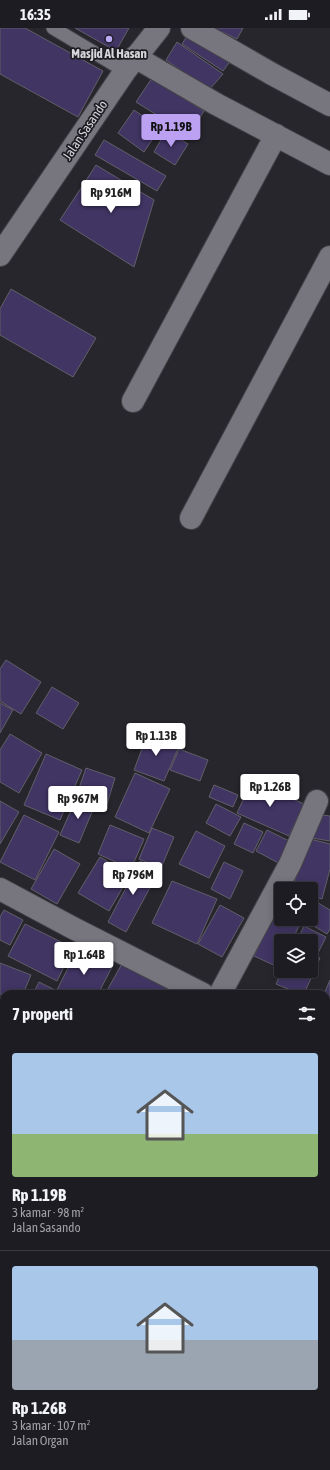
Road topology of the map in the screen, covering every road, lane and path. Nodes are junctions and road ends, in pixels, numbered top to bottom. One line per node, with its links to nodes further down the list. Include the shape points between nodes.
1 (53, 28): 4 (lane)
2 (159, 28): 4 (street, Jalan Sasando)
3 (192, 28): 5 (street)
4 (130, 64): 6 (street); 8 (street, Jalan Sasando)
5 (330, 105)
6 (276, 135): 7 (street); 10 (street)
7 (330, 164)
8 (0, 255)
9 (330, 258): 11 (street)
10 (133, 401)
11 (190, 518)
12 (317, 801): 15 (street, via 290,864)
13 (0, 889): 14 (street)
14 (195, 990)
15 (222, 990)

